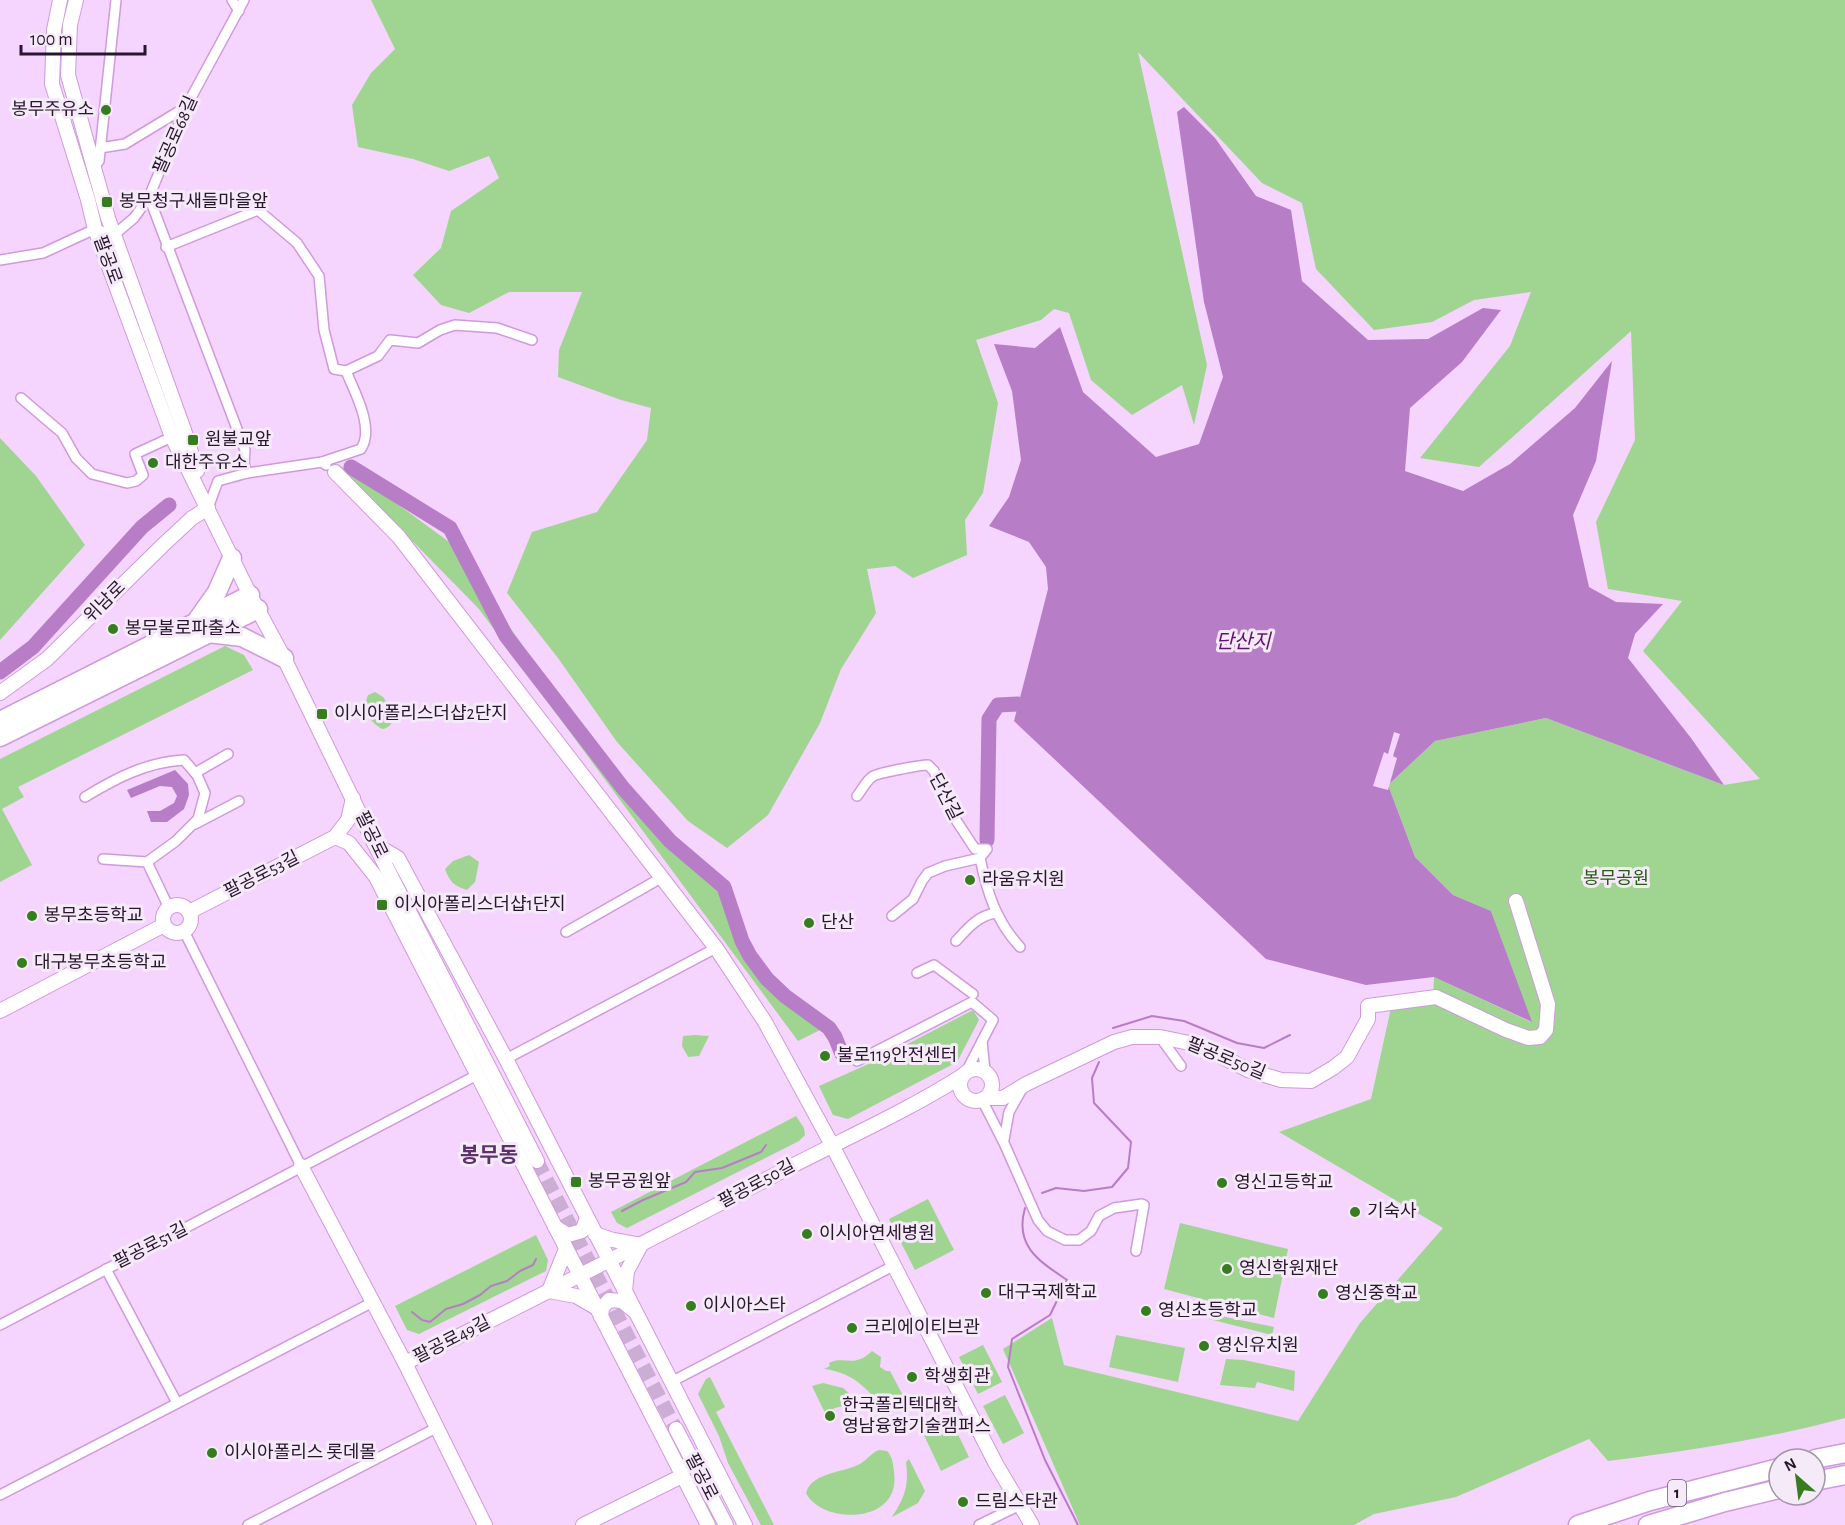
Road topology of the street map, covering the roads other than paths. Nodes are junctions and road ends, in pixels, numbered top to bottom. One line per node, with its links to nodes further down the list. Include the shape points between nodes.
1 (60, 0): 11 (main road, 팔공로, via 54,30 52,84)
2 (76, 0): 9 (main road, 팔공로, via 70,25 68,75)
3 (116, 0): 8 (street)
4 (232, 0): 6 (street)
5 (244, 0): 6 (street, 팔공로68길)
6 (239, 11): 7 (street, 팔공로68길)
7 (186, 107): 8 (street, via 125,144); 10 (street, 팔공로68길)
8 (100, 148): 9 (street, via 99,161)
9 (93, 167): 12 (main road, 팔공로)
10 (149, 196): 12 (street, 팔공로68길, via 134,218); 13 (street)
11 (95, 229): 12 (street); 14 (street, via 43,253); 18 (main road, 팔공로)
12 (114, 235): 22 (main road, 팔공로)
13 (166, 247): 16 (street, via 258,210 297,243 319,276 324,330 334,369); 21 (street, via 245,450)
14 (0, 260)
15 (532, 340): 16 (street, via 497,328 455,325 418,343 390,340 378,356)
16 (346, 371): 19 (street, via 360,402 364,444 361,449)
17 (21, 398): 18 (street, via 62,433 76,458 92,474 136,482 142,475 135,454)
18 (172, 437): 22 (main road, 팔공로)
19 (322, 462): 20 (street); 21 (street)
20 (334, 472): 43 (main road, via 399,537)
21 (247, 473): 22 (street, via 218,482)
22 (208, 508): 23 (main road, 팔공로); 27 (main road, 위남로, via 162,546 47,659)
23 (232, 558): 24 (main road, 팔공로); 25 (highway)
24 (254, 602): 25 (highway); 26 (main road, 팔공로)
25 (201, 628): 26 (highway, via 242,637); 28 (highway); 29 (highway)
26 (284, 658): 34 (main road, 팔공로)
27 (0, 693)
28 (0, 721)
29 (0, 737)
30 (228, 754): 31 (street)
31 (195, 773): 33 (street, via 184,760 168,761 111,781); 36 (street, via 206,793)
32 (857, 796): 39 (street, 단산길, via 875,775 928,765 950,811 975,849 987,849)
33 (85, 797)
34 (353, 798): 37 (main road, via 348,820); 38 (main road, 팔공로)
35 (239, 801): 36 (street)
36 (193, 825): 41 (street)
37 (335, 837): 42 (main road, via 350,843); 46 (main road, 팔공로53길)
38 (374, 843): 42 (main road); 60 (main road, via 398,858); 72 (main road, 팔공로)
39 (980, 858): 47 (street, 단산길); 48 (street, via 928,873 913,899)
40 (103, 859): 41 (street)
41 (147, 862): 45 (street)
42 (375, 877): 64 (main road)
43 (661, 878): 51 (street); 54 (main road)
44 (1516, 901): 58 (main road, 팔공로50길, via 1548,1004 1546,1030 1540,1036 1528,1038 1506,1030 1436,997 1368,1006 1368,1019 1347,1057 1311,1081 1281,1080 1248,1070 1199,1045)
45 (169, 908): 46 (main road, via 180,905); 49 (main road)
46 (189, 912): 50 (main road, via 190,925)
47 (995, 913): 52 (street, via 972,924); 53 (street, 단산길)
48 (892, 916)
49 (164, 925): 50 (main road, via 175,933); 57 (main road)
50 (184, 931): 73 (street)
51 (566, 932)
52 (956, 941)
53 (1020, 947)
54 (716, 948): 60 (street); 71 (main road, via 765,1022)
55 (917, 973): 56 (street, via 934,965)
56 (973, 994)
57 (0, 1011)
58 (1160, 1037): 62 (street); 66 (main road, 팔공로50길, via 1132,1037 1114,1042)
59 (982, 1039): 61 (street, via 993,1020 972,1002); 63 (street); 65 (street)
60 (506, 1059): 74 (main road)
61 (857, 1061)
62 (1181, 1066)
63 (964, 1074): 65 (main road, via 977,1069); 67 (main road, via 959,1086); 69 (main road)
64 (477, 1075): 73 (street, 팔공로51길); 75 (main road)
65 (989, 1077): 66 (main road, via 1005,1089); 68 (main road)
66 (1020, 1088): 68 (main road, 팔공로50길, via 1003,1098); 70 (street, via 1009,1112)
67 (967, 1099): 68 (main road); 69 (main road)
68 (984, 1099): 70 (street)
69 (922, 1101): 71 (main road, 팔공로50길)
70 (1004, 1143): 79 (street, via 1038,1220 1047,1231 1065,1240 1079,1240 1091,1231 1099,1216 1114,1208 1142,1204)
71 (832, 1145): 77 (main road, 팔공로50길); 81 (main road)
72 (537, 1161)
73 (301, 1166): 82 (street, 팔공로51길); 87 (main road)
74 (587, 1218): 75 (main road, via 582,1232 568,1235); 76 (main road)
75 (554, 1226): 78 (main road)
76 (595, 1234): 77 (main road); 80 (main road)
77 (641, 1245): 80 (main road, 팔공로50길); 86 (main road, via 627,1271)
78 (566, 1250): 84 (main road); 85 (main road)
79 (1136, 1251)
80 (609, 1261): 83 (main road, 팔공로50길); 86 (main road)
81 (892, 1266): 92 (street); 104 (main road)
82 (106, 1269): 90 (street, 팔공로51길); 93 (street)
83 (592, 1269): 84 (main road, 팔공로49길)
84 (579, 1276): 85 (main road, 팔공로49길); 88 (main road)
85 (549, 1291): 88 (main road, via 576,1296); 91 (main road, 팔공로49길)
86 (625, 1291): 89 (main road)
87 (371, 1303): 91 (main road); 93 (street)
88 (598, 1312): 89 (main road, via 609,1300 622,1301); 100 (main road)
89 (636, 1313): 92 (main road)
90 (0, 1325)
91 (405, 1363): 94 (main road, 팔공로49길)
92 (671, 1382): 110 (main road)
93 (177, 1403): 103 (street)
94 (438, 1427): 105 (street); 106 (main road, 팔공로49길)
95 (676, 1429): 109 (main road, 팔공로)
96 (1845, 1453): 97 (highway)
97 (1827, 1457)
98 (1767, 1471): 113 (highway, 1, via 1650,1501)
99 (1845, 1475): 101 (highway)
100 (682, 1476): 107 (main road); 108 (main road)
101 (1827, 1479)
102 (1767, 1492): 114 (highway, 1)
103 (0, 1495)
104 (1020, 1505): 111 (street); 112 (main road)
105 (248, 1525)
106 (485, 1525)
107 (584, 1525)
108 (708, 1525)
109 (726, 1525)
110 (746, 1525)
111 (979, 1525)
112 (1032, 1525)
113 (1578, 1525)
114 (1648, 1525)

